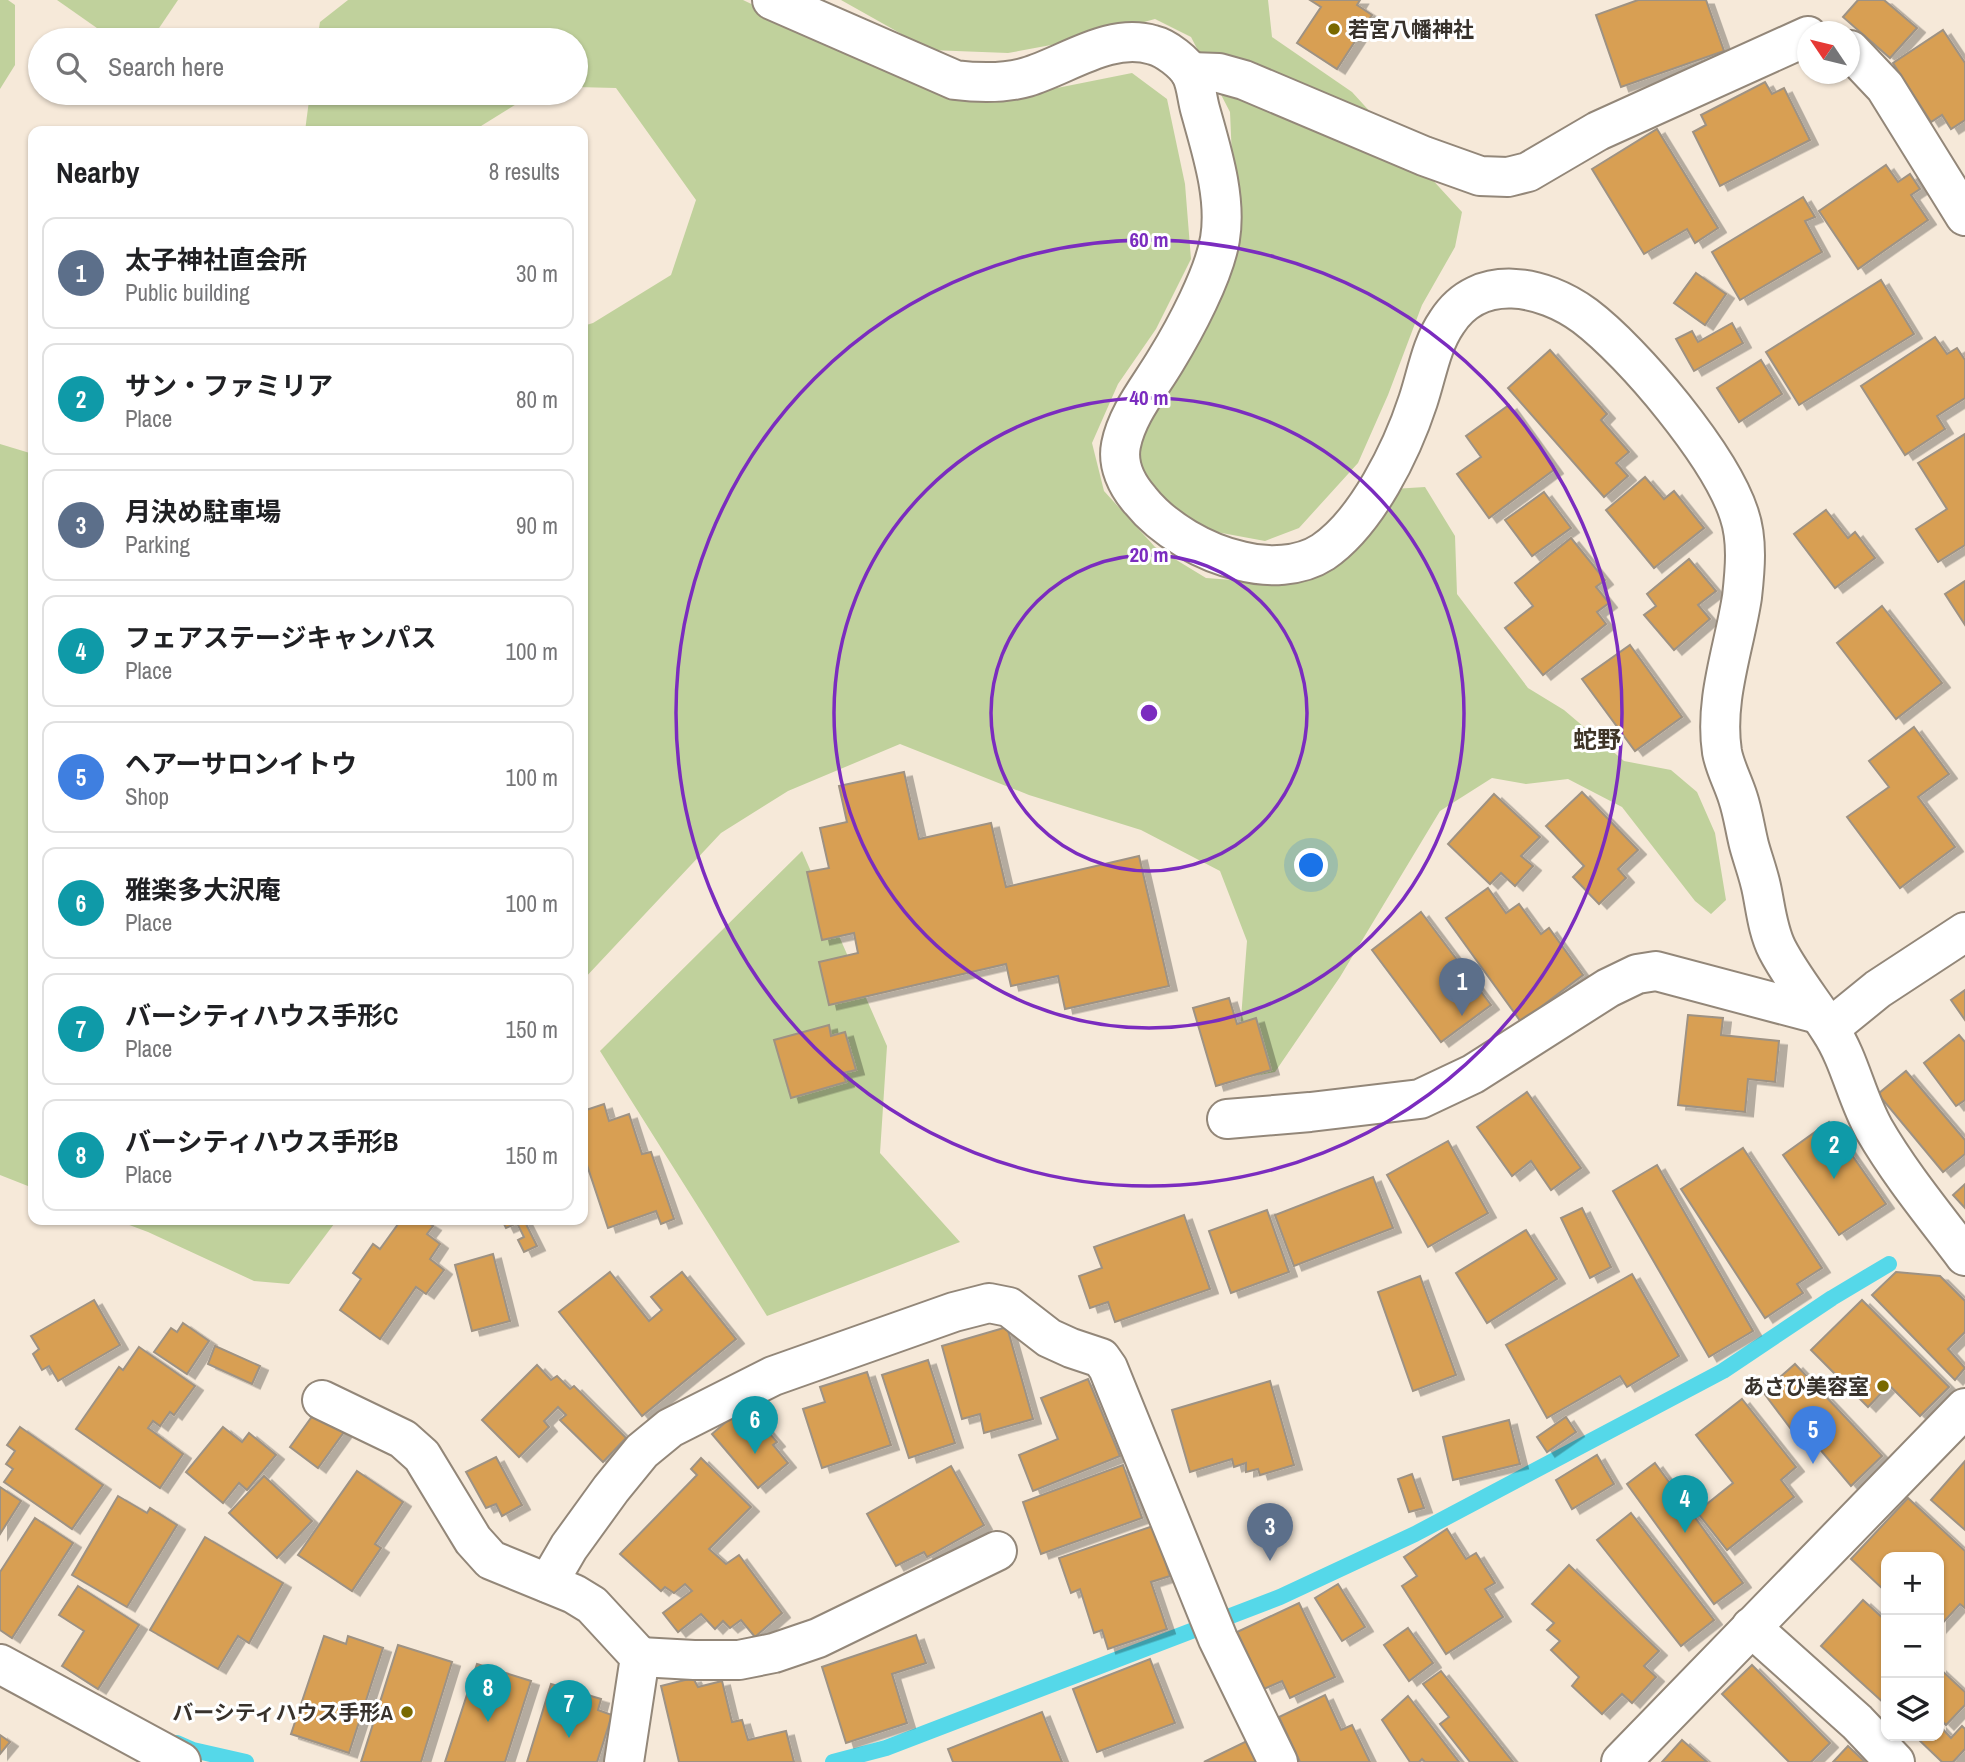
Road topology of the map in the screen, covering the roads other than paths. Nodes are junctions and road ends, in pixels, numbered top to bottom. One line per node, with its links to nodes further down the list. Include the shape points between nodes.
1 (772, 0): 4 (street, via 955,80 984,83 1023,78 1126,42 1154,45)
2 (1797, 41): 4 (street, via 1598,131 1528,172 1508,177 1480,176 1424,156 1244,79)
3 (1860, 61): 5 (street, via 1885,87)
4 (1190, 72): 7 (street, via 1220,197 1220,239 1191,314 1127,427 1120,449 1122,469 1133,493 1168,526 1223,557 1258,565 1304,560 1322,552 1353,524 1374,493 1395,458 1448,319 1468,299 1491,288 1514,287 1549,296 1582,314 1618,345 1700,442 1728,486 1741,518 1746,547 1742,597 1720,713 1723,757 1738,798 1770,934)
5 (1965, 216)
6 (1965, 932): 7 (street)
7 (1824, 1021): 8 (street, via 1656,971 1637,974 1473,1074 1420,1099); 9 (street, via 1872,1126)
8 (1227, 1119)
9 (1965, 1256)
10 (322, 1400): 13 (street, via 403,1439 422,1456 473,1540 491,1560)
11 (1965, 1408): 14 (street)
12 (997, 1552): 15 (street, via 868,1615 774,1653 739,1660)
13 (548, 1583): 15 (street, via 592,1605); 19 (street, via 611,1489 642,1451 670,1428 773,1376 954,1312 989,1303 1009,1307 1049,1338 1101,1358 1108,1367 1218,1639)
14 (1751, 1627): 20 (street); 21 (street)
15 (640, 1657): 18 (street)
16 (0, 1664): 17 (street)
17 (181, 1762)
18 (624, 1762)
19 (1278, 1762)
20 (1621, 1762)
21 (1895, 1762)

